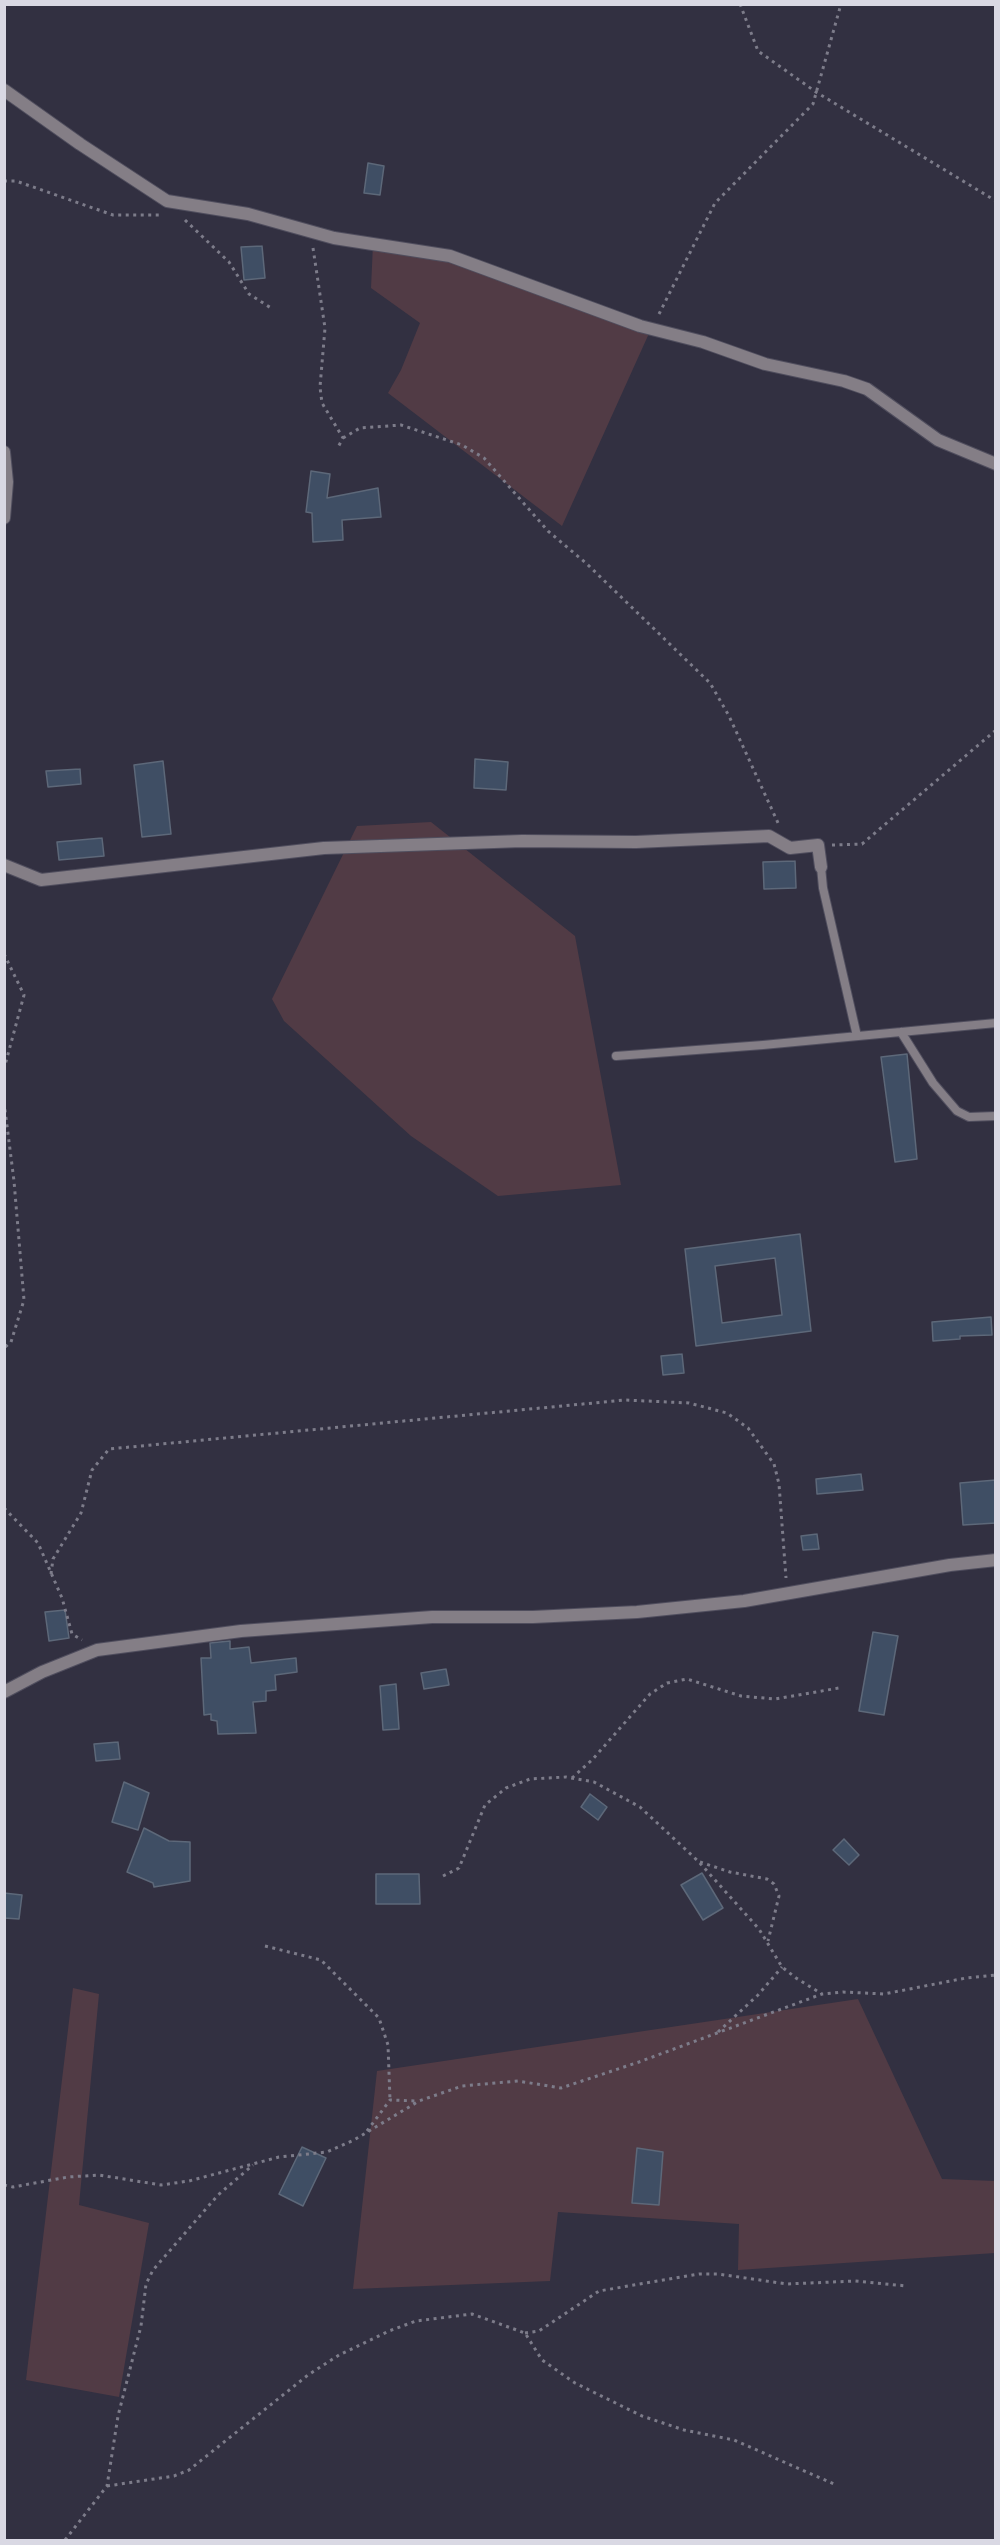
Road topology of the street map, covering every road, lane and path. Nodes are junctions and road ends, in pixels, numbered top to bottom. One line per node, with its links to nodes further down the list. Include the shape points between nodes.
1 (740, 4): 4 (path, via 758,51)
2 (841, 4): 4 (path)
3 (4, 90): 9 (street, via 167,201 248,214)
4 (816, 92): 6 (path); 11 (path, via 813,104 715,203)
5 (4, 181): 7 (path, via 16,181 113,215)
6 (996, 201)
7 (163, 215)
8 (182, 218): 10 (path, via 228,262 249,294)
9 (310, 231): 11 (street, via 450,256); 12 (path, via 325,328 322,403)
10 (271, 308)
11 (651, 329): 15 (street, via 765,364 867,389 938,440)
12 (343, 438): 13 (path); 19 (path, via 360,428 401,425 462,445 484,459 548,531 710,683)
13 (337, 449)
14 (4, 452): 16 (street)
15 (996, 464)
16 (4, 518)
17 (996, 730): 18 (path, via 862,844)
18 (818, 845): 19 (street); 21 (street)
19 (790, 848): 20 (street, via 769,836 324,848 41,880)
20 (4, 865)
21 (821, 867): 25 (lane)
22 (4, 954): 27 (path, via 24,995)
23 (996, 1023): 24 (lane)
24 (901, 1032): 25 (lane); 29 (lane, via 933,1083 957,1111 969,1117)
25 (857, 1036): 26 (lane)
26 (616, 1056)
27 (4, 1069)
28 (4, 1102): 30 (path, via 24,1299 11,1342)
29 (996, 1116)
30 (4, 1348)
31 (4, 1508): 33 (path, via 38,1543)
32 (996, 1560): 34 (street)
33 (51, 1574): 34 (path, via 53,1559 81,1513 92,1470 109,1449 625,1400 689,1403 727,1413 748,1428 774,1464 779,1484); 35 (path, via 72,1634)
34 (786, 1592): 35 (street, via 744,1601 637,1612 338,1623)
35 (97, 1650): 37 (street)
36 (839, 1688): 38 (path, via 776,1699 741,1696 687,1679 667,1683 650,1694)
37 (4, 1692)
38 (572, 1778): 39 (path, via 594,1782 640,1807); 40 (path, via 530,1779 506,1788 485,1805 459,1868)
39 (698, 1861): 41 (path); 41 (path, via 774,1884 779,1896)
40 (443, 1876)
41 (768, 1941): 43 (path)
42 (265, 1946): 47 (path, via 321,1960 379,2018 388,2045)
43 (782, 1966): 45 (path); 46 (path)
44 (996, 1975): 45 (path, via 884,1994)
45 (822, 1994): 46 (path)
46 (717, 2033): 48 (path, via 561,2088 518,2081 462,2086)
47 (390, 2100): 48 (path); 49 (path)
48 (419, 2101): 49 (path)
49 (366, 2133): 50 (path, via 327,2152)
50 (255, 2164): 51 (path, via 161,2185 99,2175); 55 (path, via 218,2195 153,2270 146,2284 141,2326 118,2416)
51 (4, 2185)
52 (907, 2286): 53 (path, via 855,2281 787,2284 699,2274 599,2291 539,2331)
53 (525, 2333): 54 (path, via 542,2360 575,2383 642,2416 734,2440); 55 (path, via 472,2314 416,2321 339,2355 308,2375 189,2470 174,2476)
54 (834, 2484)
55 (107, 2486): 56 (path)
56 (65, 2541)

